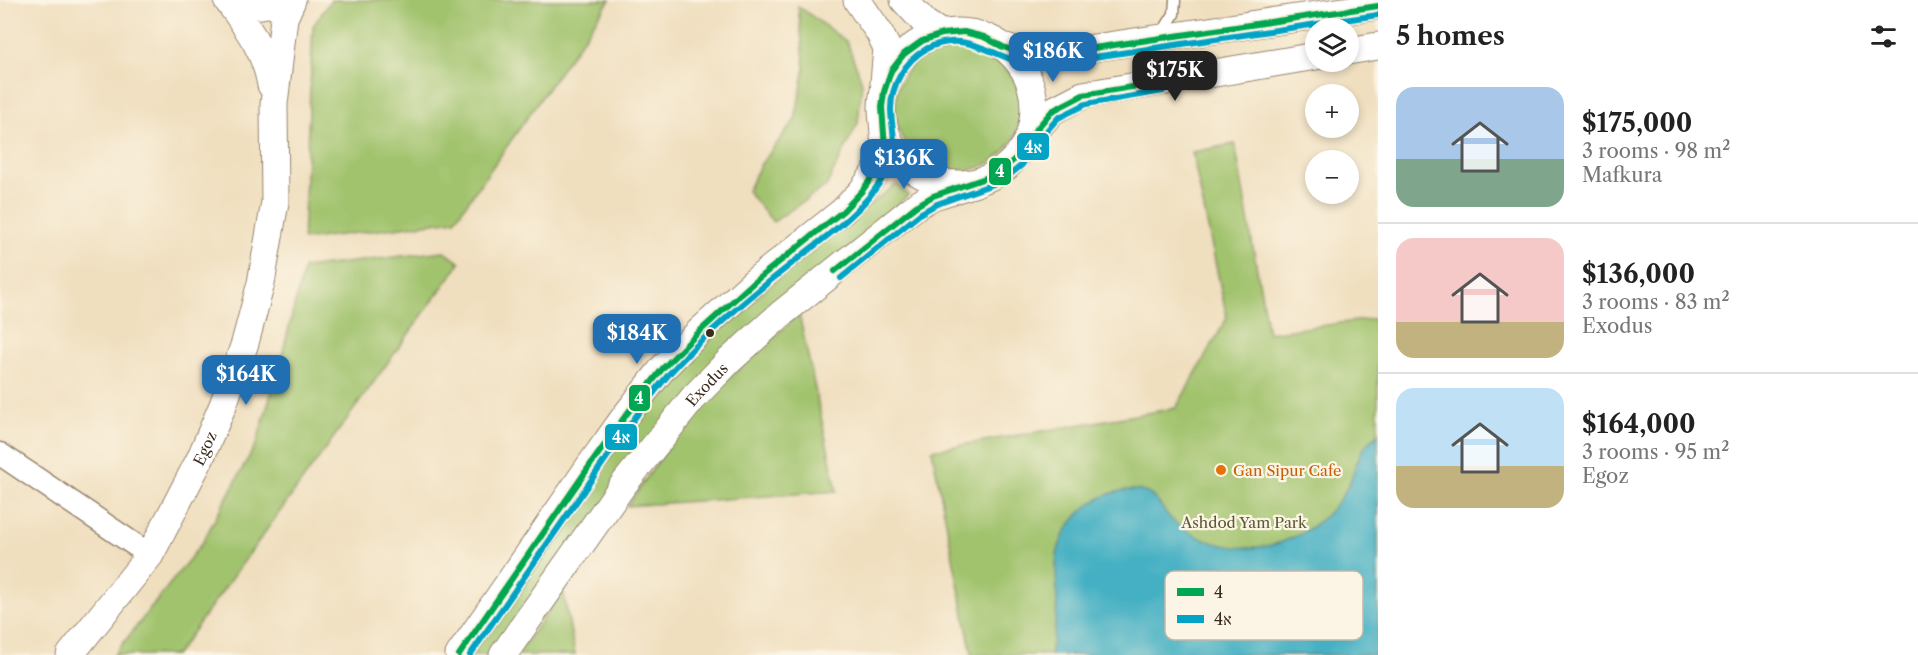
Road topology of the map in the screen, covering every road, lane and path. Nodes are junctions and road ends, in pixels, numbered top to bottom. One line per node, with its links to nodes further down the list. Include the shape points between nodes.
1 (227, 0): 2 (street, via 245,6); 15 (street, Egoz, via 255,39 267,67)
2 (282, 0)
3 (292, 0): 15 (street, Egoz, via 284,18)
4 (857, 0): 14 (street, via 887,48)
5 (904, 0): 8 (street, via 925,23)
6 (1175, 0): 9 (lane, via 1174,14)
7 (1378, 6): 9 (street)
8 (942, 34): 11 (street, via 964,32); 14 (street, via 922,41 904,54 891,71)
9 (1159, 38): 11 (street, via 1033,57)
10 (1378, 46): 12 (street)
11 (1003, 47): 17 (street, via 1021,65 1032,89 1034,114)
12 (1359, 49)
13 (1305, 58): 17 (street, via 1083,95 1052,111)
14 (884, 92): 16 (street)
15 (274, 104): 20 (street, Egoz, via 275,202 261,283 245,343 200,459)
16 (883, 121): 18 (street, via 891,144 907,164 927,178 951,184); 22 (street, via 885,148 880,166 862,191 747,289 663,368 591,464)
17 (1028, 139): 18 (street, via 1015,159 997,174)
18 (976, 183): 23 (street, Exodus, via 933,196 916,206 781,314 722,368 623,485)
19 (0, 454): 20 (street)
20 (150, 555): 21 (street, Egoz)
21 (70, 655)
22 (459, 655)
23 (503, 655)

